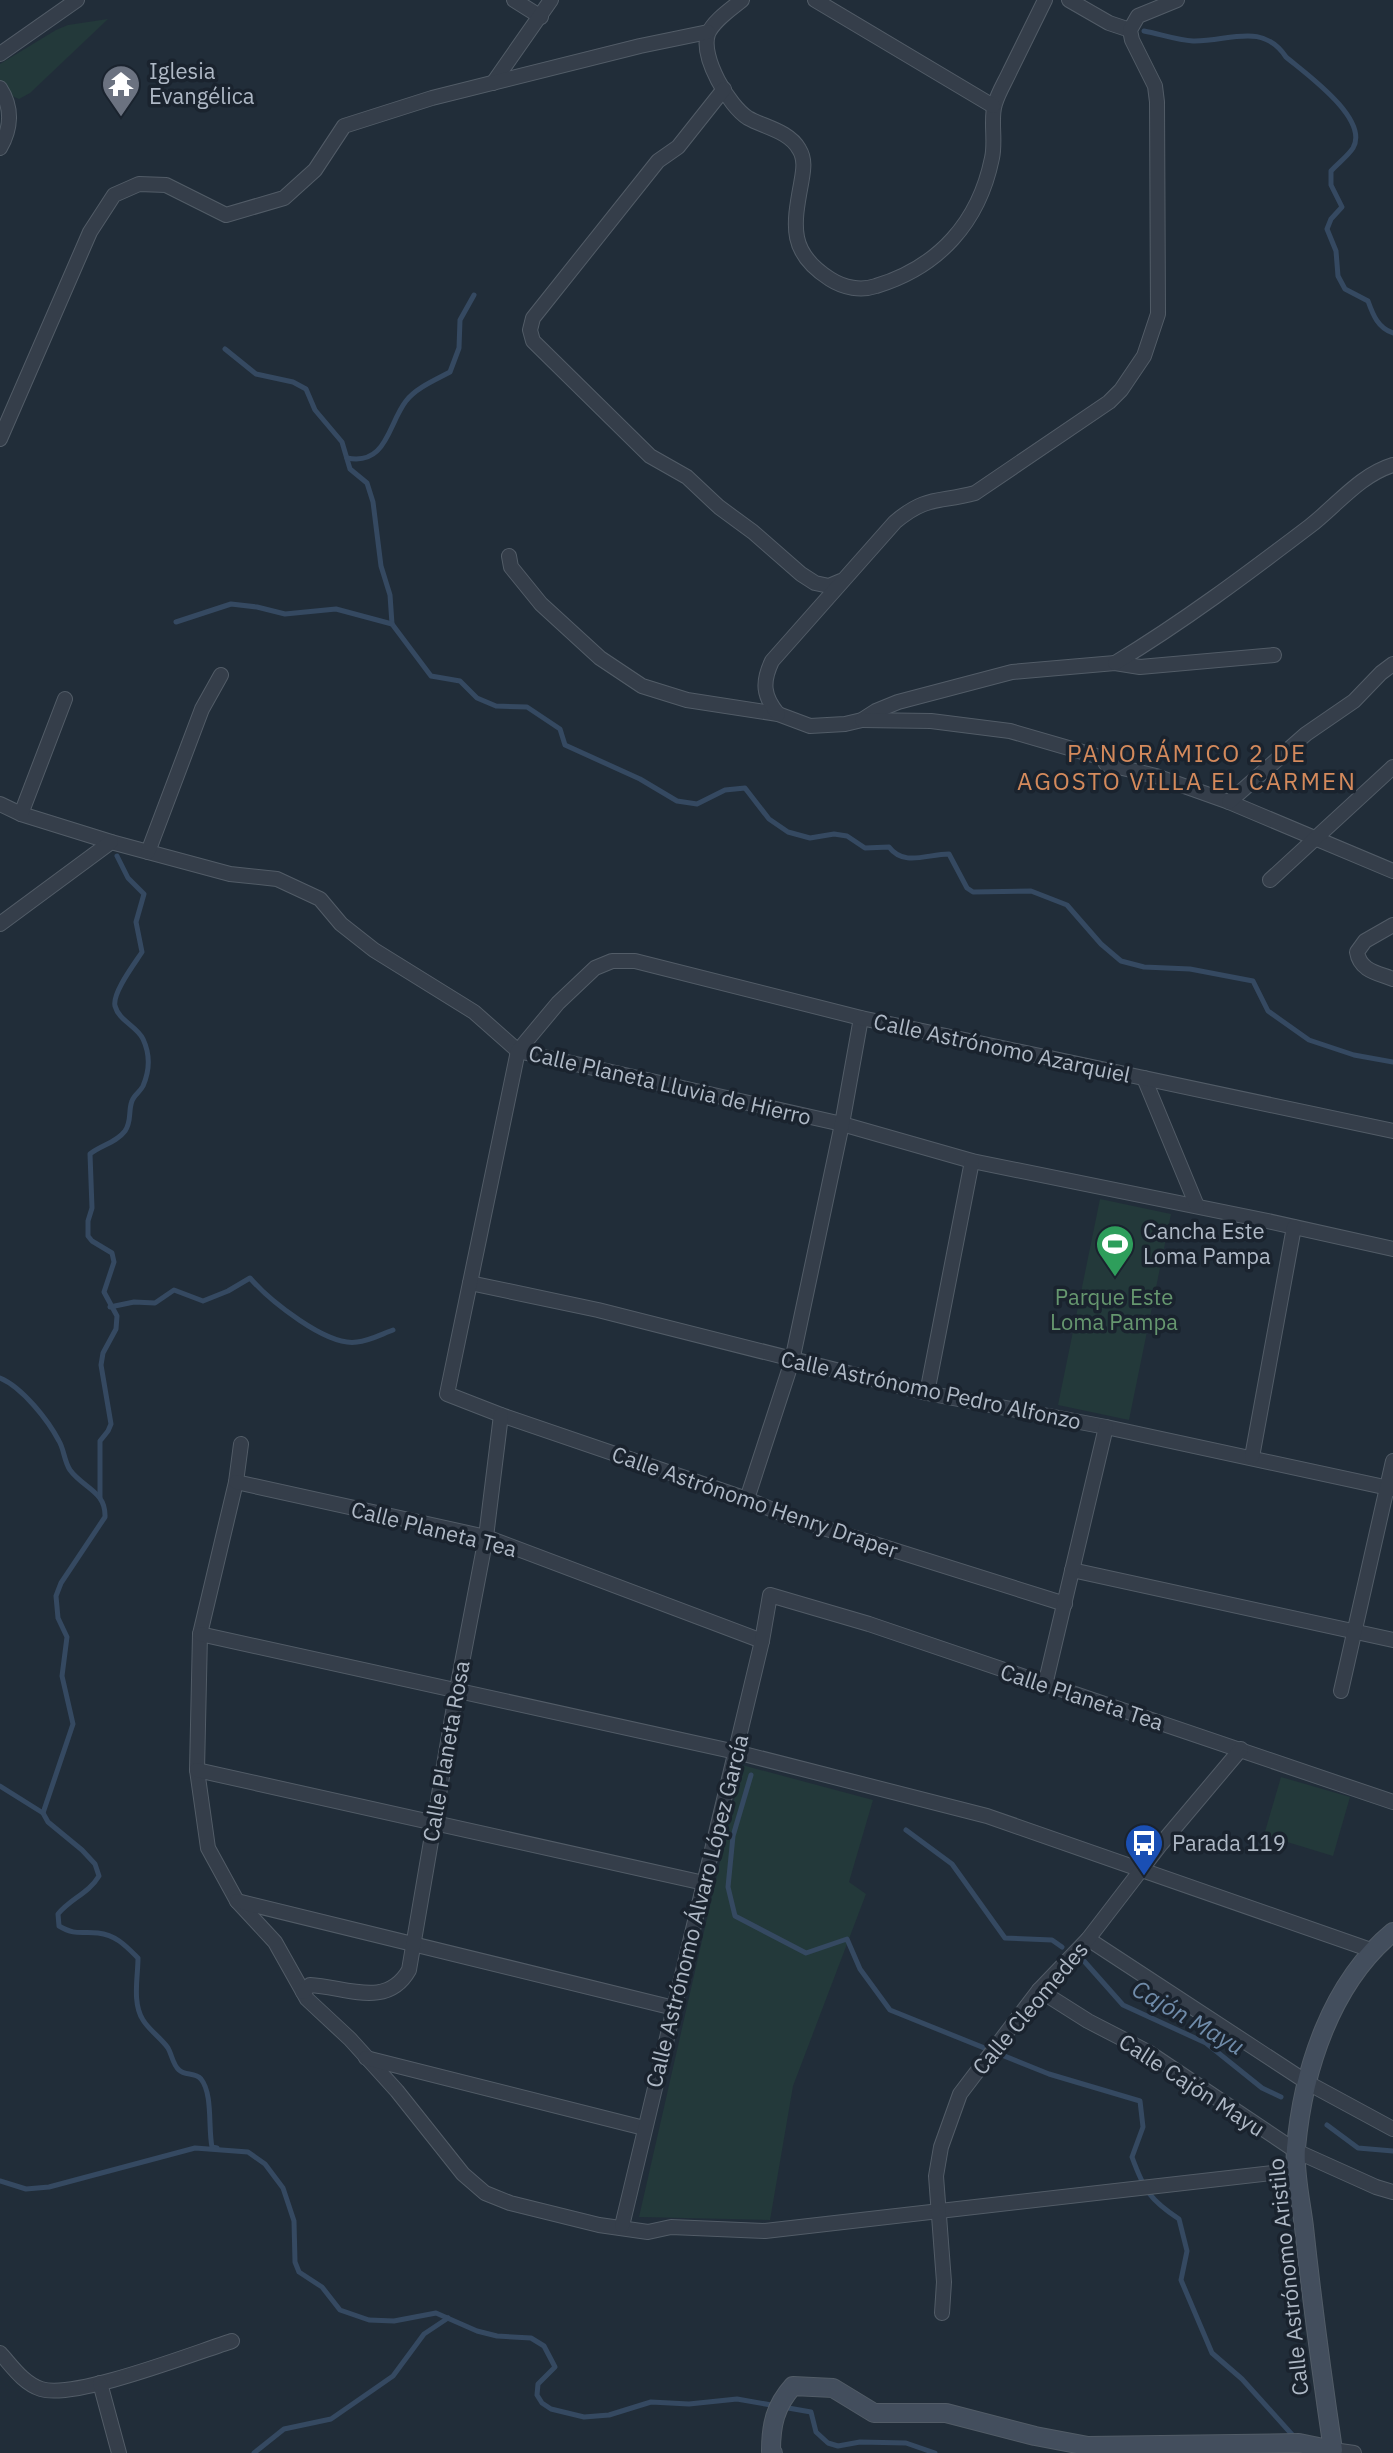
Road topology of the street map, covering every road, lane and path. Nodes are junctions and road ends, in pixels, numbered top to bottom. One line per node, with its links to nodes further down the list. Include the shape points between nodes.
1 (77, 0): 12 (street)
2 (514, 0): 9 (street)
3 (551, 0): 9 (street)
4 (742, 0): 11 (street)
5 (815, 0): 16 (street)
6 (1045, 0): 16 (street)
7 (1069, 0): 10 (street)
8 (1177, 0): 10 (street, via 1138,16)
9 (541, 17): 13 (street)
10 (1130, 30): 21 (street, via 1157,102 1158,314 1144,356 1109,402 975,493 911,508)
11 (708, 32): 13 (street); 15 (street, via 705,49)
12 (0, 54)
13 (493, 83): 18 (street, via 344,126 315,170 284,198 226,215 166,185 139,184 114,195 90,232)
14 (0, 88): 17 (street, via 10,117)
15 (724, 89): 16 (street, via 746,116 798,146 804,169 795,218 800,251 819,272 851,288 879,286 929,261 956,236 977,204 989,170); 21 (street, via 678,147 658,161 533,318 530,330 533,341 650,456 687,477 815,583 829,586)
16 (993, 106)
17 (0, 148)
18 (0, 439)
19 (1393, 465): 23 (street, via 1373,473 1166,632)
20 (509, 556): 27 (street, via 511,567 541,604 619,673 669,695)
21 (843, 580): 27 (street, via 772,661 764,691)
22 (1274, 655): 23 (street, via 1140,667)
23 (1115, 663): 28 (street, via 989,677 898,702)
24 (1393, 664): 30 (street)
25 (221, 675): 35 (street, via 202,709)
26 (65, 699): 32 (street)
27 (778, 714): 28 (street, via 810,726)
28 (862, 720): 30 (street, via 931,721 1010,731)
29 (1393, 767): 33 (street)
30 (1229, 802): 33 (street)
31 (0, 804): 32 (street, Calle Planeta Lluvia de Hierro)
32 (21, 814): 34 (street, Calle Planeta Lluvia de Hierro)
33 (1315, 837): 36 (street); 37 (street)
34 (111, 842): 35 (street, Calle Planeta Lluvia de Hierro); 38 (street)
35 (148, 852): 42 (street, Calle Planeta Lluvia de Hierro, via 230,874 277,879 320,899 374,950 474,1012)
36 (1393, 871)
37 (1270, 880)
38 (0, 924)
39 (1393, 925): 40 (street, via 1357,952 1368,970)
40 (1393, 979)
41 (861, 1018): 42 (street, Calle Astrónomo Azarquiel, via 635,961 612,961 579,981); 43 (street, Calle Astrónomo Azarquiel); 44 (street)
42 (518, 1051): 44 (street, Calle Planeta Lluvia de Hierro); 50 (street)
43 (1144, 1078): 45 (street, Calle Astrónomo Azarquiel); 47 (street)
44 (842, 1124): 46 (street, Calle Planeta Lluvia de Hierro); 51 (street)
45 (1393, 1131)
46 (972, 1161): 47 (street, Calle Planeta Lluvia de Hierro); 52 (street)
47 (1197, 1206): 48 (street, Calle Planeta Lluvia de Hierro)
48 (1294, 1227): 49 (street, Calle Planeta Lluvia de Hierro); 56 (street)
49 (1393, 1249)
50 (470, 1283): 51 (street, Calle Astrónomo Pedro Alfonzo); 53 (street, Calle Astrónomo Henry Draper, via 447,1394)
51 (792, 1361): 52 (street, Calle Astrónomo Pedro Alfonzo); 60 (street)
52 (927, 1393): 54 (street, Calle Astrónomo Pedro Alfonzo)
53 (501, 1415): 60 (street, Calle Astrónomo Henry Draper); 61 (street, Calle Planeta Rosa)
54 (1106, 1427): 56 (street, Calle Astrónomo Pedro Alfonzo); 62 (street)
55 (241, 1444): 58 (street)
56 (1252, 1457): 59 (street, Calle Astrónomo Pedro Alfonzo)
57 (1393, 1461): 59 (street)
58 (236, 1482): 61 (street, Calle Planeta Tea); 66 (street)
59 (1390, 1488): 65 (street)
60 (747, 1499): 64 (street, Calle Astrónomo Henry Draper)
61 (486, 1537): 68 (street, Calle Planeta Tea); 70 (street, Calle Planeta Rosa)
62 (1072, 1570): 64 (street); 65 (street)
63 (770, 1595): 68 (street, Calle Astrónomo Álvaro López García); 69 (street, Calle Planeta Tea)
64 (1065, 1604): 69 (street)
65 (1355, 1631): 67 (street); 71 (street)
66 (200, 1634): 70 (street); 74 (street)
67 (1393, 1640)
68 (762, 1641): 73 (street, Calle Astrónomo Álvaro López García)
69 (1045, 1685): 72 (street, Calle Planeta Tea)
70 (457, 1689): 73 (street); 76 (street, Calle Planeta Rosa)
71 (1341, 1691)
72 (1241, 1749): 75 (street, Calle Planeta Tea); 77 (street, Calle Cleomedes)
73 (736, 1752): 77 (street, via 987,1816); 78 (street, Calle Astrónomo Álvaro López García)
74 (197, 1770): 76 (street); 79 (street, via 208,1848)
75 (1393, 1802)
76 (433, 1822): 78 (street); 82 (street, Calle Planeta Rosa)
77 (1142, 1870): 81 (street, Calle Cleomedes); 83 (street)
78 (704, 1883): 86 (street, Calle Astrónomo Álvaro López García)
79 (237, 1901): 82 (street); 85 (street, via 275,1942)
80 (1393, 1932): 83 (street, Calle Astrónomo Aristilo)
81 (1088, 1939): 84 (street, Calle Cleomedes); 88 (street)
82 (414, 1944): 85 (street, Calle Planeta Rosa, via 409,1970 401,1984 388,1991 369,1994 310,1985); 86 (street)
83 (1371, 1950): 88 (street, Calle Astrónomo Aristilo, via 1320,2035)
84 (1039, 1990): 91 (street, Calle Cajón Mayu, via 1148,2052); 94 (street, Calle Cleomedes, via 960,2094 941,2147)
85 (303, 1992): 87 (street)
86 (674, 2008): 89 (street, Calle Astrónomo Álvaro López García)
87 (366, 2058): 89 (street); 95 (street, via 485,2193 585,2222)
88 (1308, 2083): 90 (street); 91 (street, Calle Astrónomo Aristilo)
89 (644, 2128): 95 (street, Calle Astrónomo Álvaro López García)
90 (1393, 2129)
91 (1296, 2151): 92 (street, Calle Astrónomo Aristilo); 93 (street, Calle Cajón Mayu)
92 (1298, 2170): 94 (street); 100 (street, Calle Astrónomo Aristilo)
93 (1393, 2192)
94 (936, 2210): 95 (street, via 765,2231 671,2227 648,2232); 96 (street, Calle Cleomedes)
95 (622, 2226)
96 (942, 2313)
97 (232, 2341): 99 (street)
98 (0, 2353): 99 (street, via 18,2374 45,2391)
99 (100, 2383): 101 (street)
100 (1333, 2450): 102 (street, via 1299,2443 1088,2446 946,2413 874,2413 833,2388 793,2386 771,2425); 103 (street)
101 (119, 2453)
102 (773, 2453)
103 (1354, 2453)

